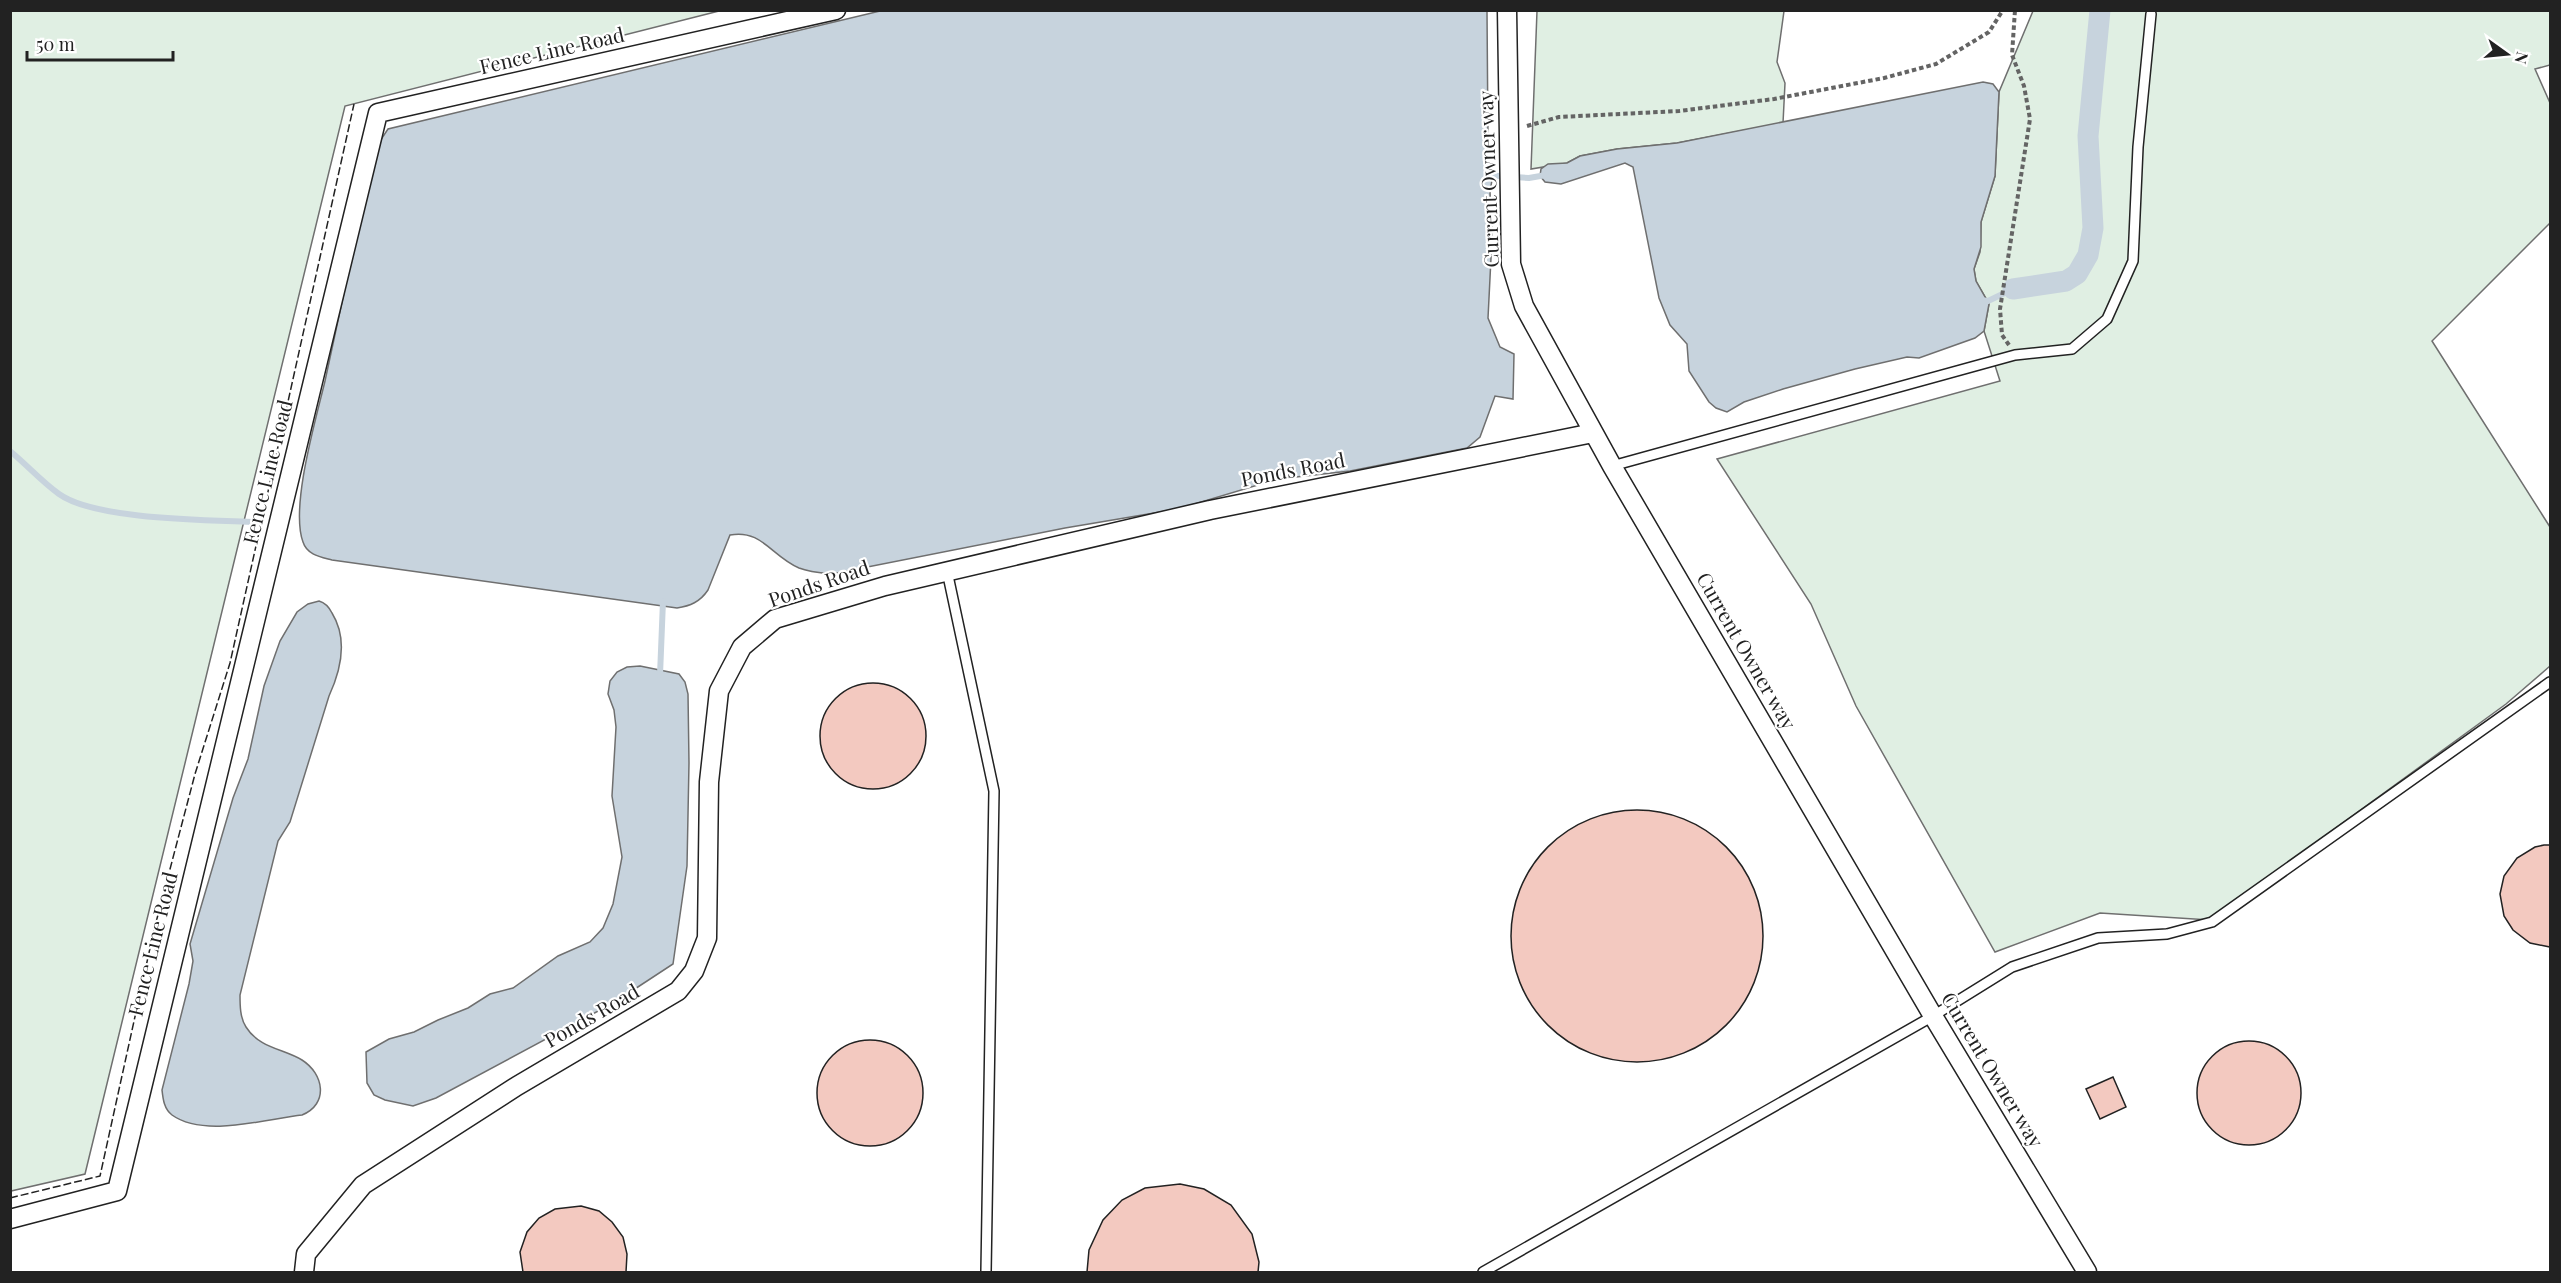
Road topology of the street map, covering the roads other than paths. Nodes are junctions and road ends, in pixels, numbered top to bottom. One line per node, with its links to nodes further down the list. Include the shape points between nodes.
1 (836, 10): 9 (street, Fence Line Road, via 378,113 117,1191)
2 (1507, 10): 4 (street, Current Owner way, via 1511,264 1524,306)
3 (2151, 14): 5 (lane, via 2138,147 2133,261 2107,319 2072,349 2015,356)
4 (1593, 433): 5 (street, Current Owner way); 6 (street, Ponds Road, via 1210,510)
5 (1612, 466): 8 (street, Current Owner way)
6 (946, 571): 10 (street, Ponds Road, via 775,619 742,647 720,691 709,782 707,938 694,971 678,992 517,1086 363,1185 306,1254); 11 (lane, via 994,791)
7 (2550, 682): 8 (lane, via 2212,922 2167,934 2098,938 2012,967)
8 (1933, 1016): 12 (lane); 13 (street, Current Owner way)
9 (10, 1219)
10 (304, 1272)
11 (986, 1272)
12 (1483, 1272)
13 (2087, 1272)

